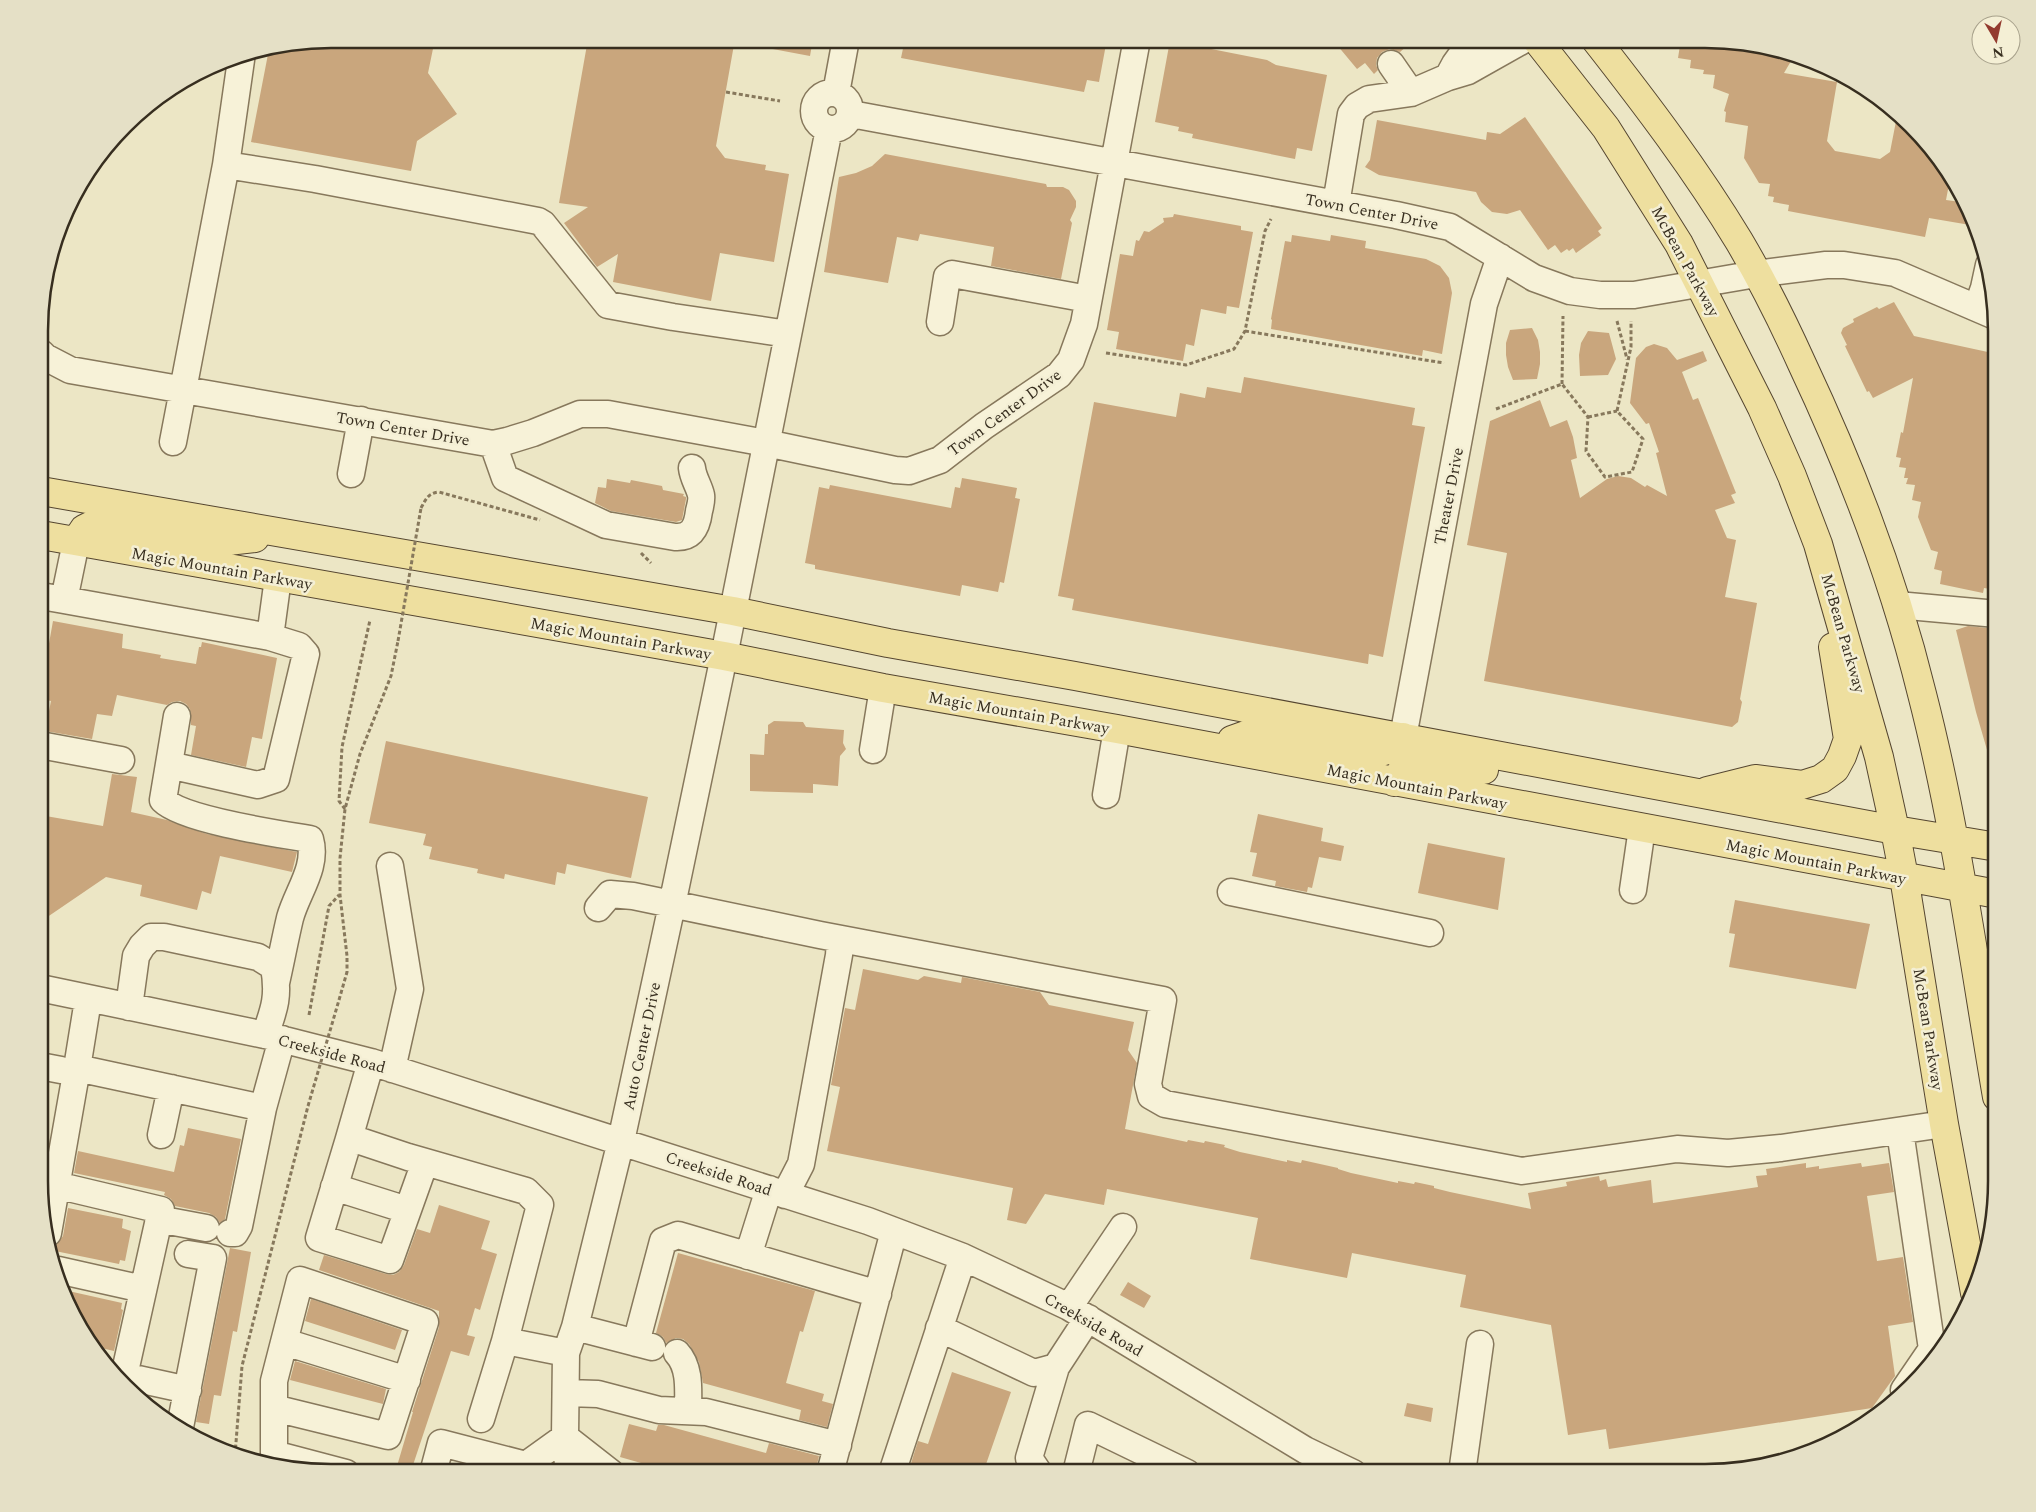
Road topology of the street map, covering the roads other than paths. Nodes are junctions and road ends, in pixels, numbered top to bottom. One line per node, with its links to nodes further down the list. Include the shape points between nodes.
1 (846, 48): 11 (street)
2 (1135, 48): 12 (street, Town Center Drive)
3 (1466, 48): 9 (street)
4 (1509, 48): 9 (street, via 1468,72)
5 (1543, 48): 17 (main road, McBean Parkway, via 1606,128 1679,244)
6 (1602, 48): 16 (main road, via 1692,168 1740,242)
7 (241, 63): 13 (street)
8 (1391, 64): 10 (street)
9 (1448, 78): 10 (street)
10 (1411, 93): 14 (street, via 1369,99 1357,106 1352,114)
11 (844, 103): 12 (street, Town Center Drive); 22 (street, via 822,95 814,107 817,121 829,129)
12 (1113, 162): 14 (street, Town Center Drive); 19 (street, Town Center Drive)
13 (226, 166): 22 (street, via 315,179 538,221 608,305); 24 (street)
14 (1336, 204): 15 (street, Town Center Drive, via 1450,227)
15 (1500, 257): 17 (street, Town Center Drive, via 1534,278 1570,292 1634,295); 46 (street, Theater Drive, via 1484,304)
16 (1756, 274): 17 (street, Town Center Drive); 20 (street, Town Center Drive, via 1826,265 1870,268 1895,273); 38 (main road, via 1831,426)
17 (1699, 282): 35 (main road, McBean Parkway, via 1762,408)
18 (1985, 285): 20 (street)
19 (1088, 299): 21 (street, via 952,274 947,277); 27 (street, Town Center Drive, via 1077,346 1071,360 1058,375 940,460 909,471 895,470)
20 (1986, 312)
21 (940, 322)
22 (788, 334): 27 (street)
23 (48, 359): 24 (street, Town Center Drive, via 70,370)
24 (184, 390): 25 (street, Town Center Drive); 26 (street)
25 (361, 420): 28 (street, Town Center Drive); 30 (street)
26 (173, 442)
27 (766, 443): 28 (street, Town Center Drive, via 608,414 580,414 534,433); 39 (street)
28 (493, 444): 29 (street, via 505,478 606,525 675,537 686,536 697,524 702,496)
29 (692, 468)
30 (351, 474)
31 (48, 492): 32 (main road)
32 (284, 534): 34 (main road, via 210,543 92,525 84,529); 39 (main road)
33 (48, 536): 34 (main road, Magic Mountain Parkway)
34 (76, 542): 36 (main road, Magic Mountain Parkway); 37 (street)
35 (1818, 544): 54 (main road, via 1848,739 1842,756 1835,769 1821,779 1802,784 1755,779); 57 (main road, McBean Parkway, via 1879,757)
36 (278, 578): 41 (street); 42 (main road, Magic Mountain Parkway)
37 (52, 598): 41 (street)
38 (1897, 605): 40 (street); 58 (main road, via 1940,766)
39 (733, 611): 42 (street); 46 (main road, via 888,643)
40 (1988, 613)
41 (270, 638): 51 (street, via 299,646 306,654 276,779 258,785)
42 (724, 656): 43 (main road, Magic Mountain Parkway); 66 (street, Auto Center Drive)
43 (883, 688): 45 (main road, Magic Mountain Parkway); 49 (street)
44 (177, 716): 51 (street)
45 (1117, 729): 48 (main road, Magic Mountain Parkway); 55 (street)
46 (1403, 737): 48 (main road, via 1382,754 1363,754 1246,735); 52 (main road)
47 (48, 746): 50 (street)
48 (1209, 747): 53 (main road, Magic Mountain Parkway)
49 (873, 750)
50 (121, 760)
51 (169, 765): 70 (street, via 163,800 169,807 189,815 310,840 310,871 290,917)
52 (1610, 776): 53 (main road, via 1554,778 1421,763 1406,766); 54 (main road)
53 (1394, 782): 56 (main road, Magic Mountain Parkway)
54 (1700, 793): 57 (main road)
55 (1106, 795)
56 (1642, 828): 61 (main road, Magic Mountain Parkway); 63 (street)
57 (1895, 830): 58 (main road); 61 (main road, McBean Parkway)
58 (1954, 840): 59 (main road); 62 (main road)
59 (1988, 846)
60 (390, 866): 76 (street, via 410,989)
61 (1904, 877): 62 (main road, Magic Mountain Parkway); 80 (main road, McBean Parkway)
62 (1962, 888): 65 (main road, Magic Mountain Parkway); 75 (main road)
63 (1632, 890)
64 (1231, 892): 68 (street)
65 (1988, 892)
66 (672, 905): 67 (street, via 610,894); 69 (street); 83 (street, Auto Center Drive)
67 (598, 908)
68 (1430, 933)
69 (840, 938): 81 (street, via 1163,1000 1148,1084 1151,1096 1165,1104 1522,1171 1676,1149 1728,1153); 88 (street, via 801,1164)
70 (276, 983): 73 (street, via 274,967 258,957 151,937 136,956); 74 (street)
71 (48, 990): 72 (street, Creekside Road)
72 (88, 1000): 73 (street, Creekside Road); 77 (street)
73 (130, 1007): 74 (street, Creekside Road)
74 (274, 1037): 76 (street, Creekside Road); 79 (street)
75 (1988, 1043)
76 (381, 1066): 83 (street, Creekside Road); 84 (street)
77 (59, 1068): 78 (street); 86 (street)
78 (171, 1088): 79 (street); 82 (street)
79 (264, 1108): 90 (street, via 240,1226 235,1233)
80 (1944, 1124): 81 (street); 98 (main road, McBean Parkway)
81 (1900, 1131): 109 (street, via 1932,1349)
82 (161, 1135)
83 (621, 1141): 88 (street, Creekside Road); 102 (street, Auto Center Drive)
84 (348, 1142): 85 (street, via 360,1141); 87 (street)
85 (425, 1162): 89 (street); 104 (street, via 526,1191 540,1205)
86 (56, 1185): 90 (street, via 160,1210); 91 (street)
87 (334, 1187): 89 (street); 89 (street, via 319,1238 390,1260)
88 (777, 1192): 93 (street, Creekside Road); 95 (street)
89 (407, 1210)
90 (158, 1219): 99 (street)
91 (50, 1220)
92 (1123, 1227): 101 (street)
93 (894, 1231): 96 (street, Creekside Road); 100 (street)
94 (188, 1254): 114 (street, via 213,1258)
95 (748, 1256): 100 (street); 107 (street, via 678,1235 662,1241)
96 (963, 1257): 101 (street, Creekside Road); 103 (street)
97 (63, 1271): 99 (street)
98 (1972, 1276)
99 (143, 1289): 111 (street)
100 (878, 1294): 121 (street)
101 (1078, 1313): 110 (street); 133 (street, Creekside Road, via 1305,1450)
102 (575, 1327): 107 (street); 108 (street, Auto Center Drive)
103 (939, 1328): 110 (street, via 1034,1373); 129 (street)
104 (505, 1341): 108 (street); 118 (street)
105 (285, 1342): 113 (street); 113 (street, via 300,1280 425,1322); 116 (street, via 274,1382)
106 (1480, 1344): 134 (street)
107 (655, 1348): 117 (street, via 684,1361)
108 (566, 1353): 115 (street, Auto Center Drive)
109 (1923, 1362)
110 (1056, 1367): 130 (street, via 1029,1458)
111 (122, 1372)
112 (127, 1377): 114 (street)
113 (407, 1380): 116 (street, via 388,1436)
114 (188, 1390): 119 (street)
115 (566, 1393): 117 (street, via 598,1394 659,1410); 120 (street, Auto Center Drive)
116 (274, 1408): 122 (street)
117 (688, 1412): 121 (street, via 706,1412)
118 (481, 1419)
119 (181, 1422)
120 (565, 1437): 125 (street); 126 (street, Auto Center Drive); 127 (street)
121 (838, 1445): 128 (street)
122 (274, 1459)
123 (435, 1464): 124 (street, via 441,1443)
124 (503, 1464)
125 (527, 1464)
126 (568, 1464)
127 (600, 1464)
128 (833, 1464)
129 (895, 1464)
130 (1033, 1464)
131 (1078, 1464): 132 (street, via 1088,1425)
132 (1168, 1464)
133 (1334, 1464)
134 (1463, 1464)

